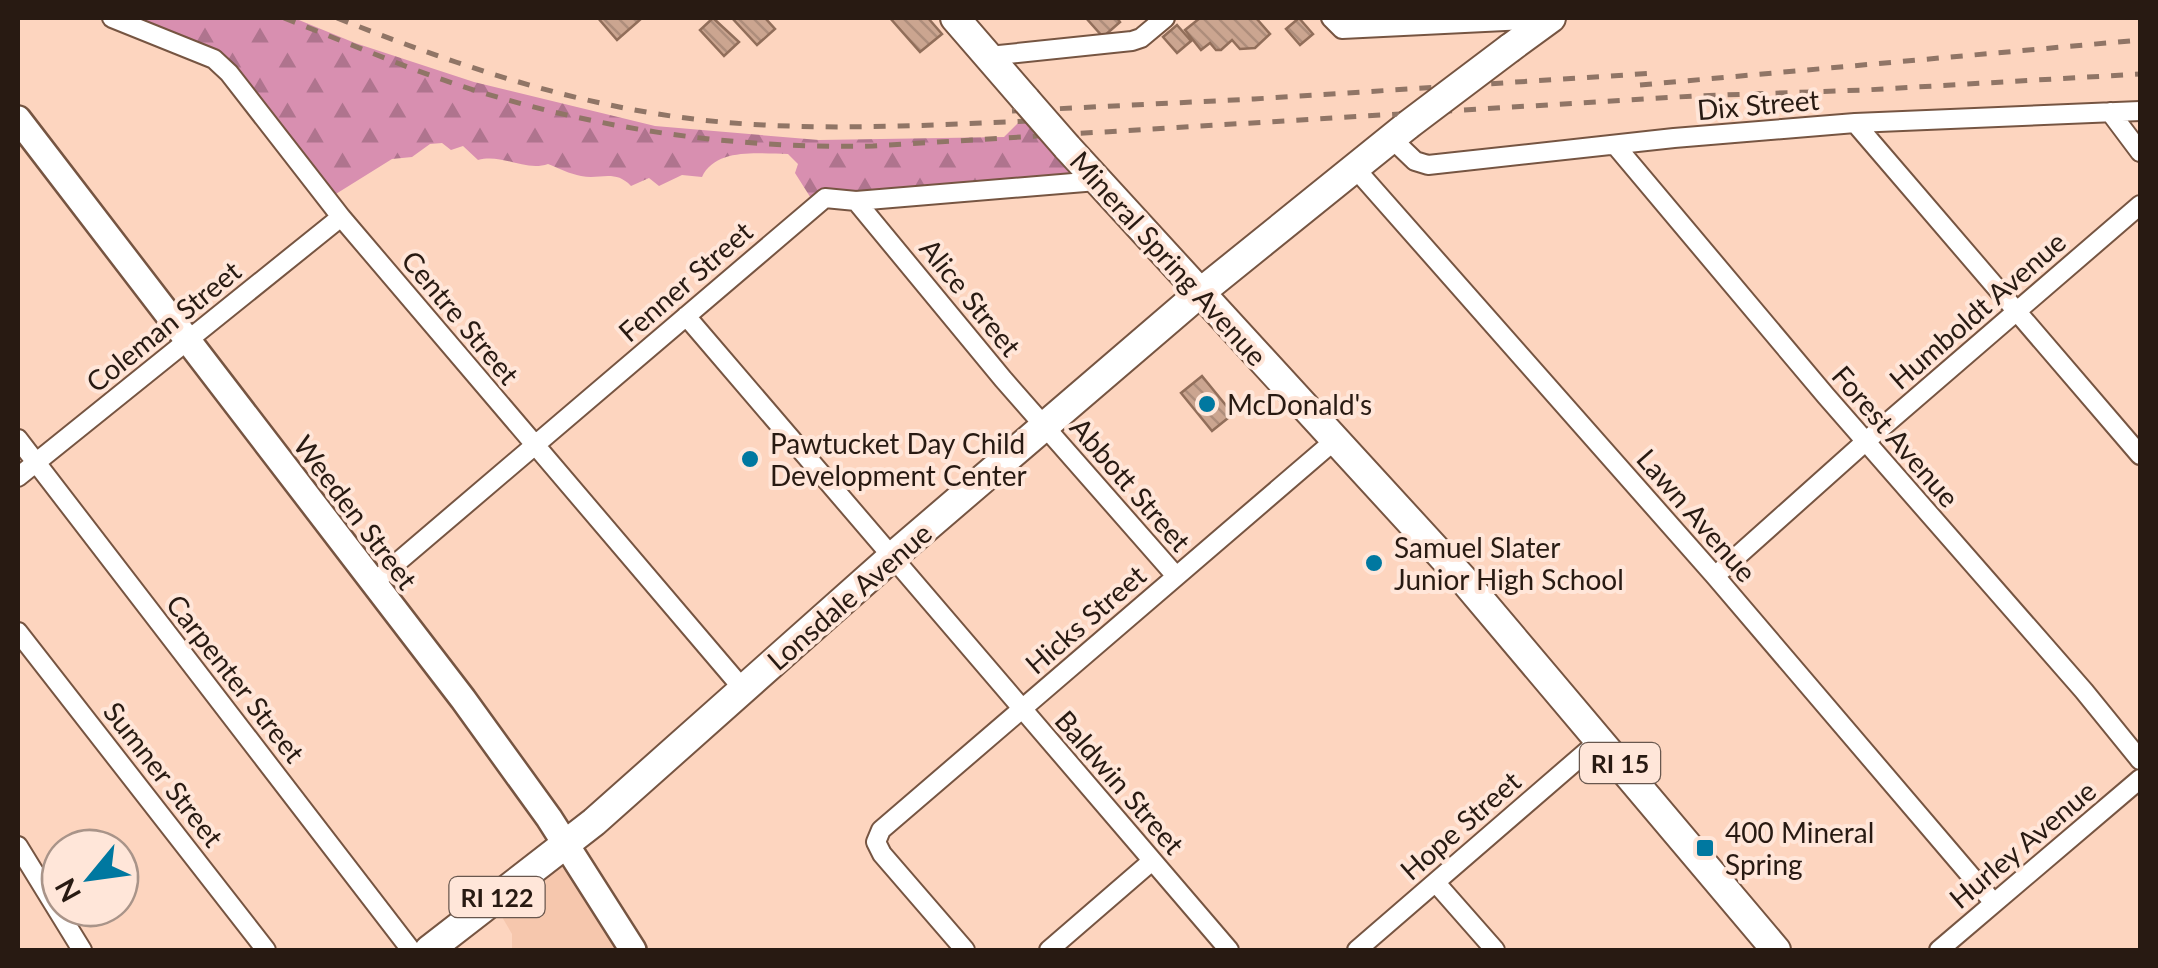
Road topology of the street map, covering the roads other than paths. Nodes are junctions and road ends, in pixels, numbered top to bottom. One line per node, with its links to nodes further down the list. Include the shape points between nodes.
1 (112, 18): 19 (street, Centre Street, via 214,60)
2 (955, 18): 6 (main road, Mineral Spring Avenue / RI 15)
3 (1165, 18): 6 (street, via 1132,40)
4 (1331, 18): 5 (street, via 1342,30)
5 (1550, 18): 11 (main road, Lonsdale Avenue / RI 122, bridge)
6 (988, 56): 16 (main road, Mineral Spring Avenue / RI 15, bridge)
7 (2140, 111): 8 (street, Dix Street)
8 (2110, 112): 10 (street, Dix Street); 14 (street)
9 (18, 118): 12 (main road, Weeden Street)
10 (1855, 123): 13 (street, Dix Street); 21 (street)
11 (1400, 132): 13 (street, Dix Street, via 1415,161 1428,165); 15 (main road, Lonsdale Avenue / RI 122)
12 (26, 142): 23 (main road, Weeden Street)
13 (1615, 145): 27 (street, Forest Avenue)
14 (2140, 152)
15 (1354, 167): 20 (main road, Lonsdale Avenue / RI 122); 34 (street, Lawn Avenue)
16 (1097, 181): 17 (street, Fenner Street); 20 (main road, Mineral Spring Avenue / RI 15)
17 (856, 201): 22 (street, Fenner Street, via 825,198); 24 (street, Alice Street)
18 (2140, 205): 21 (street, Humboldt Avenue)
19 (342, 217): 23 (street, Coleman Street); 28 (street, Centre Street)
20 (1200, 292): 24 (main road, Lonsdale Avenue / RI 122); 26 (main road, Mineral Spring Avenue / RI 15)
21 (2020, 311): 27 (street, Humboldt Avenue); 29 (street)
22 (686, 316): 28 (street, Fenner Street); 32 (street, Baldwin Street)
23 (188, 342): 30 (street, Coleman Street); 35 (main road, Weeden Street)
24 (1045, 427): 32 (main road, Lonsdale Avenue / RI 122); 33 (street, Abbott Street)
25 (18, 439): 30 (street, Carpenter Street)
26 (1334, 440): 33 (street, Hicks Street); 39 (main road, Mineral Spring Avenue / RI 15)
27 (1865, 442): 34 (street, Humboldt Avenue); 40 (street, Forest Avenue)
28 (533, 445): 35 (street, Fenner Street); 37 (street, Centre Street)
29 (2140, 456)
30 (35, 463): 31 (street, Coleman Street); 49 (street, Carpenter Street)
31 (18, 477)
32 (892, 558): 37 (main road, Lonsdale Avenue / RI 122); 38 (street, Baldwin Street)
33 (1176, 576): 38 (street, Hicks Street)
34 (1715, 576): 46 (street, Lawn Avenue)
35 (372, 584): 42 (main road, Weeden Street)
36 (18, 632): 48 (street, Sumner Street)
37 (744, 689): 42 (main road, Lonsdale Avenue / RI 122)
38 (1022, 712): 44 (street, Baldwin Street); 52 (street, Hicks Street, via 880,830 876,842)
39 (1600, 740): 45 (street, Hope Street); 57 (main road, Mineral Spring Avenue / RI 15)
40 (2140, 760)
41 (2140, 779): 46 (street, Hurley Avenue)
42 (566, 844): 50 (main road, Lonsdale Avenue / RI 122); 51 (main road, Weeden Street)
43 (18, 846): 47 (street)
44 (1152, 861): 53 (street); 54 (street, Baldwin Street)
45 (1436, 883): 55 (street, Hope Street); 56 (street)
46 (1994, 903): 58 (street, Hurley Avenue)
47 (82, 950)
48 (266, 950)
49 (411, 950)
50 (428, 950)
51 (633, 950)
52 (965, 950)
53 (1049, 950)
54 (1229, 950)
55 (1357, 950)
56 (1495, 950)
57 (1776, 950)
58 (1939, 950)

